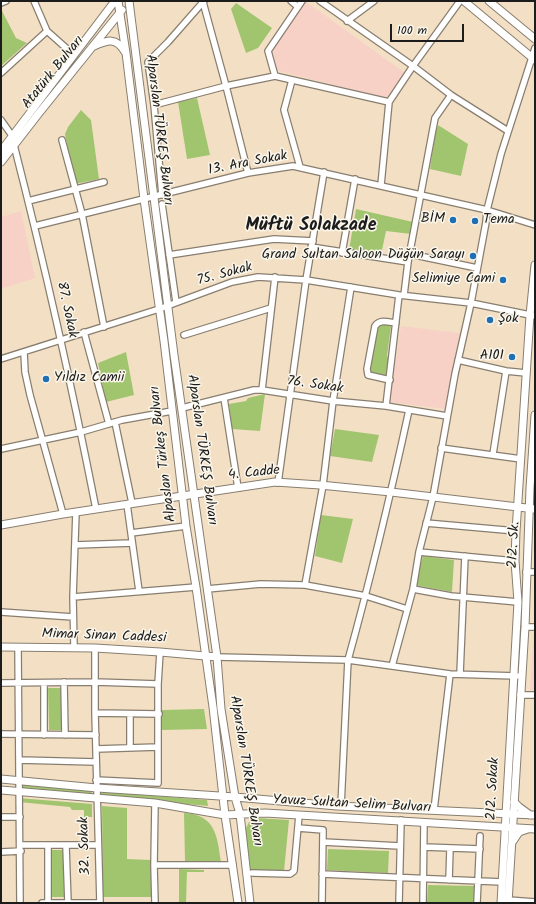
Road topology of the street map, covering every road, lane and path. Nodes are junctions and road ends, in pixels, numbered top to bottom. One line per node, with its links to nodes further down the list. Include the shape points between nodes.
1 (6, 1): 13 (street)
2 (34, 1): 17 (street)
3 (117, 1): 15 (main road, Alpaslan Türkeş Bulvarı); 22 (main road)
4 (128, 1): 15 (main road, Atatürk Bulvarı); 48 (main road, Alparslan TÜRKEŞ Bulvarı)
5 (291, 1): 14 (street)
6 (302, 1): 14 (street)
7 (320, 1): 16 (street)
8 (373, 1): 16 (street)
9 (460, 1): 24 (street)
10 (464, 1): 23 (main road)
11 (489, 1): 18 (main road)
12 (203, 2): 28 (street); 31 (street, via 148,62)
13 (1, 3)
14 (298, 7): 26 (street, via 268,51)
15 (120, 11): 19 (main road, Atatürk Bulvarı); 21 (main road, Alpaslan Türkeş Bulvarı)
16 (347, 21): 24 (street)
17 (47, 31): 22 (street); 25 (street)
18 (535, 39)
19 (92, 47): 21 (main road, via 106,40 112,41); 36 (main road, Atatürk Bulvarı)
20 (535, 48): 23 (street)
21 (126, 53): 49 (main road, Alpaslan Türkeş Bulvarı)
22 (74, 55): 34 (main road)
23 (533, 59): 33 (street)
24 (413, 66): 29 (street); 30 (street)
25 (1, 73)
26 (275, 76): 27 (street); 28 (street)
27 (292, 80): 30 (street); 39 (street, via 284,110)
28 (226, 86): 31 (street); 41 (street)
29 (451, 96): 33 (street); 47 (street, via 435,118)
30 (389, 102): 44 (street)
31 (154, 105): 46 (street)
32 (1, 120): 34 (street, 87. Sokak)
33 (508, 131): 52 (street)
34 (13, 137): 36 (street, 87. Sokak); 37 (main road)
35 (62, 140): 45 (street)
36 (14, 146): 38 (main road, Atatürk Bulvarı); 50 (street, 87. Sokak)
37 (1, 150)
38 (1, 162)
39 (300, 167): 40 (street, 13. Ara Sokak); 41 (street, 13. Ara Sokak)
40 (324, 172): 42 (street, 13. Ara Sokak); 56 (street)
41 (248, 173): 46 (street, 13. Ara Sokak)
42 (355, 179): 44 (street, 13. Ara Sokak); 58 (street)
43 (104, 182): 45 (street)
44 (381, 186): 47 (street, 13. Ara Sokak)
45 (76, 190): 50 (street); 53 (street)
46 (162, 195): 48 (street, 13. Ara Sokak)
47 (421, 195): 52 (street, 13. Ara Sokak); 59 (street)
48 (153, 197): 49 (street, 13. Ara Sokak); 70 (main road, Alparslan TÜRKEŞ Bulvarı)
49 (144, 199): 53 (street, 13. Ara Sokak); 72 (main road, Alpaslan Türkeş Bulvarı)
50 (28, 201): 55 (street, 87. Sokak)
51 (162, 204): 60 (street)
52 (487, 210): 54 (street, 13. Ara Sokak); 63 (street)
53 (82, 214): 55 (street, 13. Ara Sokak); 75 (street)
54 (535, 225)
55 (35, 226): 78 (street, 87. Sokak)
56 (313, 241): 57 (street); 60 (street, via 274,239)
57 (311, 247): 58 (street); 65 (street)
58 (342, 253): 61 (street)
59 (410, 254): 61 (street); 63 (street)
60 (169, 255): 68 (street)
61 (408, 262): 67 (street)
62 (535, 265): 73 (main road, 212. Sokak)
63 (477, 268): 69 (street)
64 (275, 278): 65 (street, 75. Sokak); 68 (street, 75. Sokak, via 258,277 232,282); 71 (street)
65 (306, 280): 66 (street, 75. Sokak); 86 (street)
66 (352, 287): 67 (street, 75. Sokak); 88 (street)
67 (401, 295): 69 (street, 75. Sokak); 74 (street)
68 (176, 302): 70 (street, 75. Sokak)
69 (471, 303): 73 (street, 75. Sokak); 81 (street)
70 (169, 305): 72 (street, 75. Sokak); 90 (main road, Alparslan TÜRKEŞ Bulvarı)
71 (271, 308): 77 (street); 85 (street)
72 (159, 309): 75 (street, 75. Sokak); 92 (main road, Alpaslan Türkeş Bulvarı)
73 (532, 316): 83 (main road, 212. Sokak)
74 (396, 323): 84 (street); 84 (street, via 381,321 375,326 367,369 371,377)
75 (104, 327): 76 (street, 75. Sokak)
76 (84, 332): 78 (street, 75. Sokak); 96 (street)
77 (184, 335)
78 (60, 340): 79 (street, 75. Sokak); 97 (street, 87. Sokak)
79 (24, 352): 80 (street, 75. Sokak); 98 (street, via 27,384)
80 (1, 359)
81 (458, 360): 82 (street); 94 (street)
82 (506, 371): 83 (street); 101 (street)
83 (526, 373): 102 (main road, 212. Sokak)
84 (390, 380): 89 (street)
85 (262, 390): 86 (street, 76. Sokak); 87 (street, 76. Sokak)
86 (290, 396): 88 (street, 76. Sokak); 103 (street)
87 (224, 398): 90 (street, 76. Sokak); 105 (street)
88 (333, 401): 89 (street, 76. Sokak); 104 (street)
89 (386, 406): 91 (street, 76. Sokak)
90 (182, 408): 108 (main road, Alparslan TÜRKEŞ Bulvarı)
91 (409, 410): 94 (street, 76. Sokak); 107 (street)
92 (172, 411): 95 (street); 109 (main road, Alpaslan Türkeş Bulvarı)
93 (535, 415): 106 (main road, 212. Sk.)
94 (447, 416): 99 (street)
95 (115, 422): 96 (street); 111 (street)
96 (109, 424): 97 (street)
97 (81, 432): 98 (street); 113 (street, 87. Sokak)
98 (43, 440): 100 (street); 116 (street)
99 (441, 448): 101 (street); 110 (street)
100 (1, 449)
101 (493, 454): 102 (street)
102 (521, 459): 112 (main road, 212. Sokak)
103 (278, 483): 104 (main road, 4. Cadde); 105 (main road, 4. Cadde)
104 (323, 485): 107 (main road, 4. Cadde); 129 (street)
105 (238, 488): 108 (main road, 4. Cadde)
106 (533, 488): 114 (main road, 212. Sk.)
107 (391, 492): 110 (main road, 4. Cadde); 134 (street)
108 (194, 495): 109 (main road, 4. Cadde); 132 (main road, Alparslan TÜRKEŞ Bulvarı)
109 (183, 497): 111 (main road, 4. Cadde); 119 (main road, Alpaslan Türkeş Bulvarı)
110 (433, 497): 112 (main road, 4. Cadde); 117 (street)
111 (130, 504): 113 (main road, 4. Cadde); 121 (street)
112 (517, 507): 114 (main road, 4. Cadde); 120 (main road, 212. Sokak)
113 (96, 509): 115 (main road, 4. Cadde)
114 (532, 509): 127 (main road, 212. Sk.)
115 (76, 512): 116 (main road, 4. Cadde); 123 (street)
116 (63, 514): 118 (main road, 4. Cadde)
117 (426, 523): 120 (street); 124 (street)
118 (1, 525)
119 (186, 526): 121 (street); 130 (main road, Alpaslan Türkeş Bulvarı)
120 (516, 531): 126 (main road, 212. Sokak)
121 (131, 533): 122 (street)
122 (132, 543): 123 (street); 133 (street)
123 (75, 545): 135 (street)
124 (419, 552): 125 (street); 131 (street)
125 (465, 556): 126 (street); 136 (street)
126 (515, 561): 137 (main road, 212. Sokak)
127 (526, 572): 128 (street); 141 (main road, 212. Sk.)
128 (535, 572)
129 (305, 585): 132 (street, via 261,584); 134 (street)
130 (196, 587): 133 (street); 148 (main road, Alpaslan Türkeş Bulvarı)
131 (413, 588): 136 (street); 138 (street)
132 (207, 589): 149 (main road, Alparslan TÜRKEŞ Bulvarı)
133 (139, 591): 135 (street)
134 (366, 596): 138 (street); 150 (street)
135 (73, 597): 140 (street)
136 (463, 597): 137 (street); 153 (street)
137 (518, 602): 154 (main road, 212. Sokak)
138 (407, 609): 151 (street)
139 (1, 612): 140 (street)
140 (73, 617): 145 (street)
141 (525, 627): 142 (street); 155 (main road, 212. Sk.)
142 (535, 627)
143 (1, 647): 144 (main road, Mimar Sinan Caddesi)
144 (18, 647): 145 (main road, Mimar Sinan Caddesi); 156 (street)
145 (74, 648): 146 (main road, Mimar Sinan Caddesi)
146 (95, 648): 147 (main road, Mimar Sinan Caddesi); 158 (street, 32. Sokak)
147 (160, 652): 148 (main road, Mimar Sinan Caddesi); 161 (street)
148 (205, 655): 149 (main road, Mimar Sinan Caddesi); 183 (main road, Alpaslan Türkeş Bulvarı)
149 (217, 657): 150 (street); 184 (main road, Alparslan TÜRKEŞ Bulvarı, via 221,709)
150 (348, 660): 151 (street); 188 (street)
151 (392, 666): 152 (street)
152 (450, 674): 153 (street); 189 (street)
153 (460, 674): 154 (street)
154 (513, 676): 155 (street); 190 (main road, 212. Sokak)
155 (521, 676): 162 (main road, 212. Sk.)
156 (19, 682): 159 (street); 160 (street); 170 (street)
157 (64, 682): 158 (street); 160 (street); 169 (street)
158 (95, 682): 161 (street); 164 (street, 32. Sokak)
159 (1, 683)
160 (44, 683): 168 (street)
161 (158, 684): 166 (street)
162 (520, 695): 163 (street); 186 (main road, 212. Sk.)
163 (535, 695)
164 (95, 713): 165 (street); 171 (street, 32. Sokak)
165 (130, 714): 166 (street); 173 (street)
166 (159, 714): 172 (street)
167 (1, 734): 170 (street)
168 (44, 734): 169 (street); 170 (street)
169 (65, 734): 171 (street)
170 (19, 735): 175 (street)
171 (96, 735): 174 (street, 32. Sokak)
172 (158, 747): 173 (street); 179 (street, via 158,783)
173 (130, 748): 174 (street)
174 (96, 749): 176 (street, 32. Sokak)
175 (19, 760): 176 (street); 178 (street)
176 (96, 762): 179 (street, 32. Sokak)
177 (1, 778): 178 (main road, Yavuz Sultan Selim Bulvarı)
178 (20, 780): 180 (main road, Yavuz Sultan Selim Bulvarı); 182 (street)
179 (96, 780): 180 (street, 32. Sokak)
180 (97, 788): 183 (main road, Yavuz Sultan Selim Bulvarı); 185 (street, 32. Sokak)
181 (1, 790): 182 (main road, Yavuz Sultan Selim Bulvarı)
182 (20, 792): 185 (main road, Yavuz Sultan Selim Bulvarı); 197 (street)
183 (223, 797): 184 (main road, Yavuz Sultan Selim Bulvarı); 193 (main road, Alpaslan Türkeş Bulvarı)
184 (235, 797): 188 (main road, Yavuz Sultan Selim Bulvarı); 191 (main road, Alparslan TÜRKEŞ Bulvarı)
185 (97, 799): 187 (main road, Yavuz Sultan Selim Bulvarı); 207 (street, 32. Sokak)
186 (514, 802): 192 (main road, 212. Sk.); 195 (main road, via 519,808)
187 (155, 803): 193 (main road, Yavuz Sultan Selim Bulvarı); 216 (street)
188 (341, 806): 189 (main road, Yavuz Sultan Selim Bulvarı)
189 (434, 810): 190 (main road, Yavuz Sultan Selim Bulvarı)
190 (505, 813): 192 (main road, Yavuz Sultan Selim Bulvarı); 200 (main road, 212. Sokak)
191 (240, 814): 193 (main road, Yavuz Sultan Selim Bulvarı); 194 (main road, Yavuz Sultan Selim Bulvarı); 234 (main road, Alparslan TÜRKEŞ Bulvarı)
192 (513, 814): 195 (main road, Yavuz Sultan Selim Bulvarı); 201 (main road, 212. Sk.)
193 (225, 815): 217 (main road, Alpaslan Türkeş Bulvarı)
194 (298, 815): 198 (main road, Yavuz Sultan Selim Bulvarı); 202 (street)
195 (533, 815)
196 (1, 817): 197 (street)
197 (20, 817): 212 (street)
198 (401, 820): 199 (main road, Yavuz Sultan Selim Bulvarı); 210 (street)
199 (424, 822): 200 (main road, Yavuz Sultan Selim Bulvarı); 211 (street)
200 (505, 827): 201 (main road, Yavuz Sultan Selim Bulvarı); 224 (main road, 212. Sokak)
201 (514, 827): 203 (main road, Yavuz Sultan Selim Bulvarı); 205 (main road, 212. Sk.)
202 (298, 828): 206 (street, via 323,830); 218 (street, via 294,871 290,874)
203 (534, 828): 205 (main road, via 519,832)
204 (480, 836): 214 (street)
205 (512, 841): 225 (main road, 212. Sk.)
206 (323, 842): 210 (street); 219 (street)
207 (98, 845): 209 (street); 231 (street, 32. Sokak)
208 (48, 846): 209 (street); 212 (street); 229 (street)
209 (66, 846): 230 (street)
210 (400, 846): 220 (street)
211 (424, 847): 213 (street); 221 (street)
212 (20, 848): 215 (street); 227 (street)
213 (450, 848): 214 (street); 222 (street)
214 (480, 849): 223 (street)
215 (1, 852)
216 (154, 865): 217 (street); 232 (street)
217 (233, 865): 233 (main road, Alpaslan Türkeş Bulvarı)
218 (252, 874)
219 (322, 874): 220 (street); 235 (street)
220 (400, 878): 221 (street); 236 (street)
221 (423, 879): 222 (street); 237 (street)
222 (449, 880): 223 (street)
223 (478, 882): 224 (street); 238 (street)
224 (502, 882): 239 (main road, 212. Sokak)
225 (508, 901): 226 (street)
226 (535, 902)
227 (20, 903)
228 (42, 903): 229 (street)
229 (48, 903): 230 (street)
230 (68, 903): 231 (street)
231 (100, 903)
232 (155, 903)
233 (238, 903)
234 (250, 903)
235 (322, 903)
236 (399, 903)
237 (423, 903)
238 (477, 903)
239 (501, 903)

